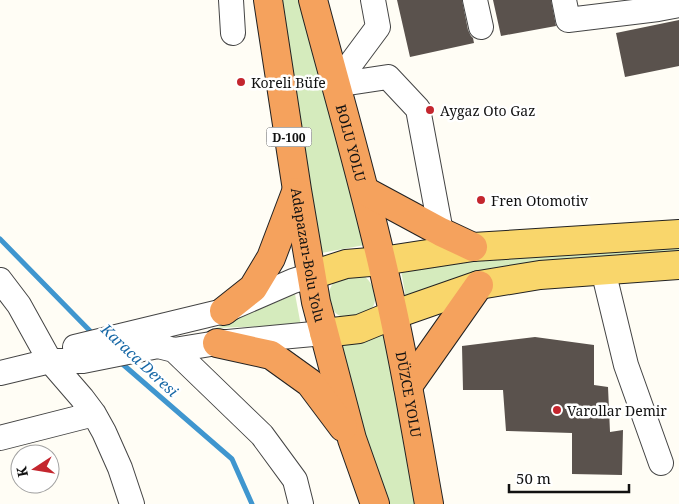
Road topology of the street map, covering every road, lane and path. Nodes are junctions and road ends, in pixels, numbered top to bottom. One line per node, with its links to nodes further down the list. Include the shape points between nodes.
1 (231, 0): 10 (street)
2 (254, 0): 12 (highway)
3 (268, 0): 12 (highway, Adapazarı-Bolu Yolu / D-100)
4 (313, 0): 11 (highway, BOLU YOLU)
5 (373, 0): 11 (street, via 378,27)
6 (475, 0): 9 (street)
7 (564, 0): 8 (street, via 568,20)
8 (664, 4)
9 (481, 27)
10 (233, 33)
11 (335, 85): 14 (highway, BOLU YOLU); 15 (street, via 388,77 418,109)
12 (282, 90): 13 (highway, Adapazarı-Bolu Yolu / D-100)
13 (297, 190): 21 (highway, Adapazarı-Bolu Yolu / D-100); 24 (highway, via 271,258 253,288)
14 (365, 191): 15 (highway); 20 (highway, BOLU YOLU)
15 (441, 232): 17 (highway)
16 (679, 234): 17 (main road)
17 (473, 247): 20 (main road)
18 (679, 265): 19 (main road)
19 (603, 270): 23 (main road, via 540,275); 35 (street, via 626,365)
20 (385, 274): 21 (main road, via 346,264); 25 (highway, DÜZCE YOLU)
21 (312, 275): 24 (street); 26 (highway, Adapazarı-Bolu Yolu / D-100)
22 (0, 280): 29 (street)
23 (479, 285): 25 (main road); 31 (highway)
24 (224, 311): 29 (street, via 139,332)
25 (393, 315): 26 (main road, via 360,329); 31 (highway, DÜZCE YOLU)
26 (324, 333): 27 (street); 34 (highway, Adapazarı-Bolu Yolu / D-100)
27 (217, 343): 28 (street); 34 (highway, via 271,355 310,383)
28 (166, 348): 29 (street); 37 (street, via 262,435 295,480)
29 (67, 357): 30 (street); 32 (street, via 82,398)
30 (0, 373)
31 (408, 386): 39 (highway, DÜZCE YOLU)
32 (94, 414): 33 (street); 36 (street, via 113,450)
33 (0, 438)
34 (352, 439): 38 (highway, Adapazarı-Bolu Yolu / D-100)
35 (661, 463)
36 (132, 504)
37 (301, 504)
38 (374, 504)
39 (429, 504)

